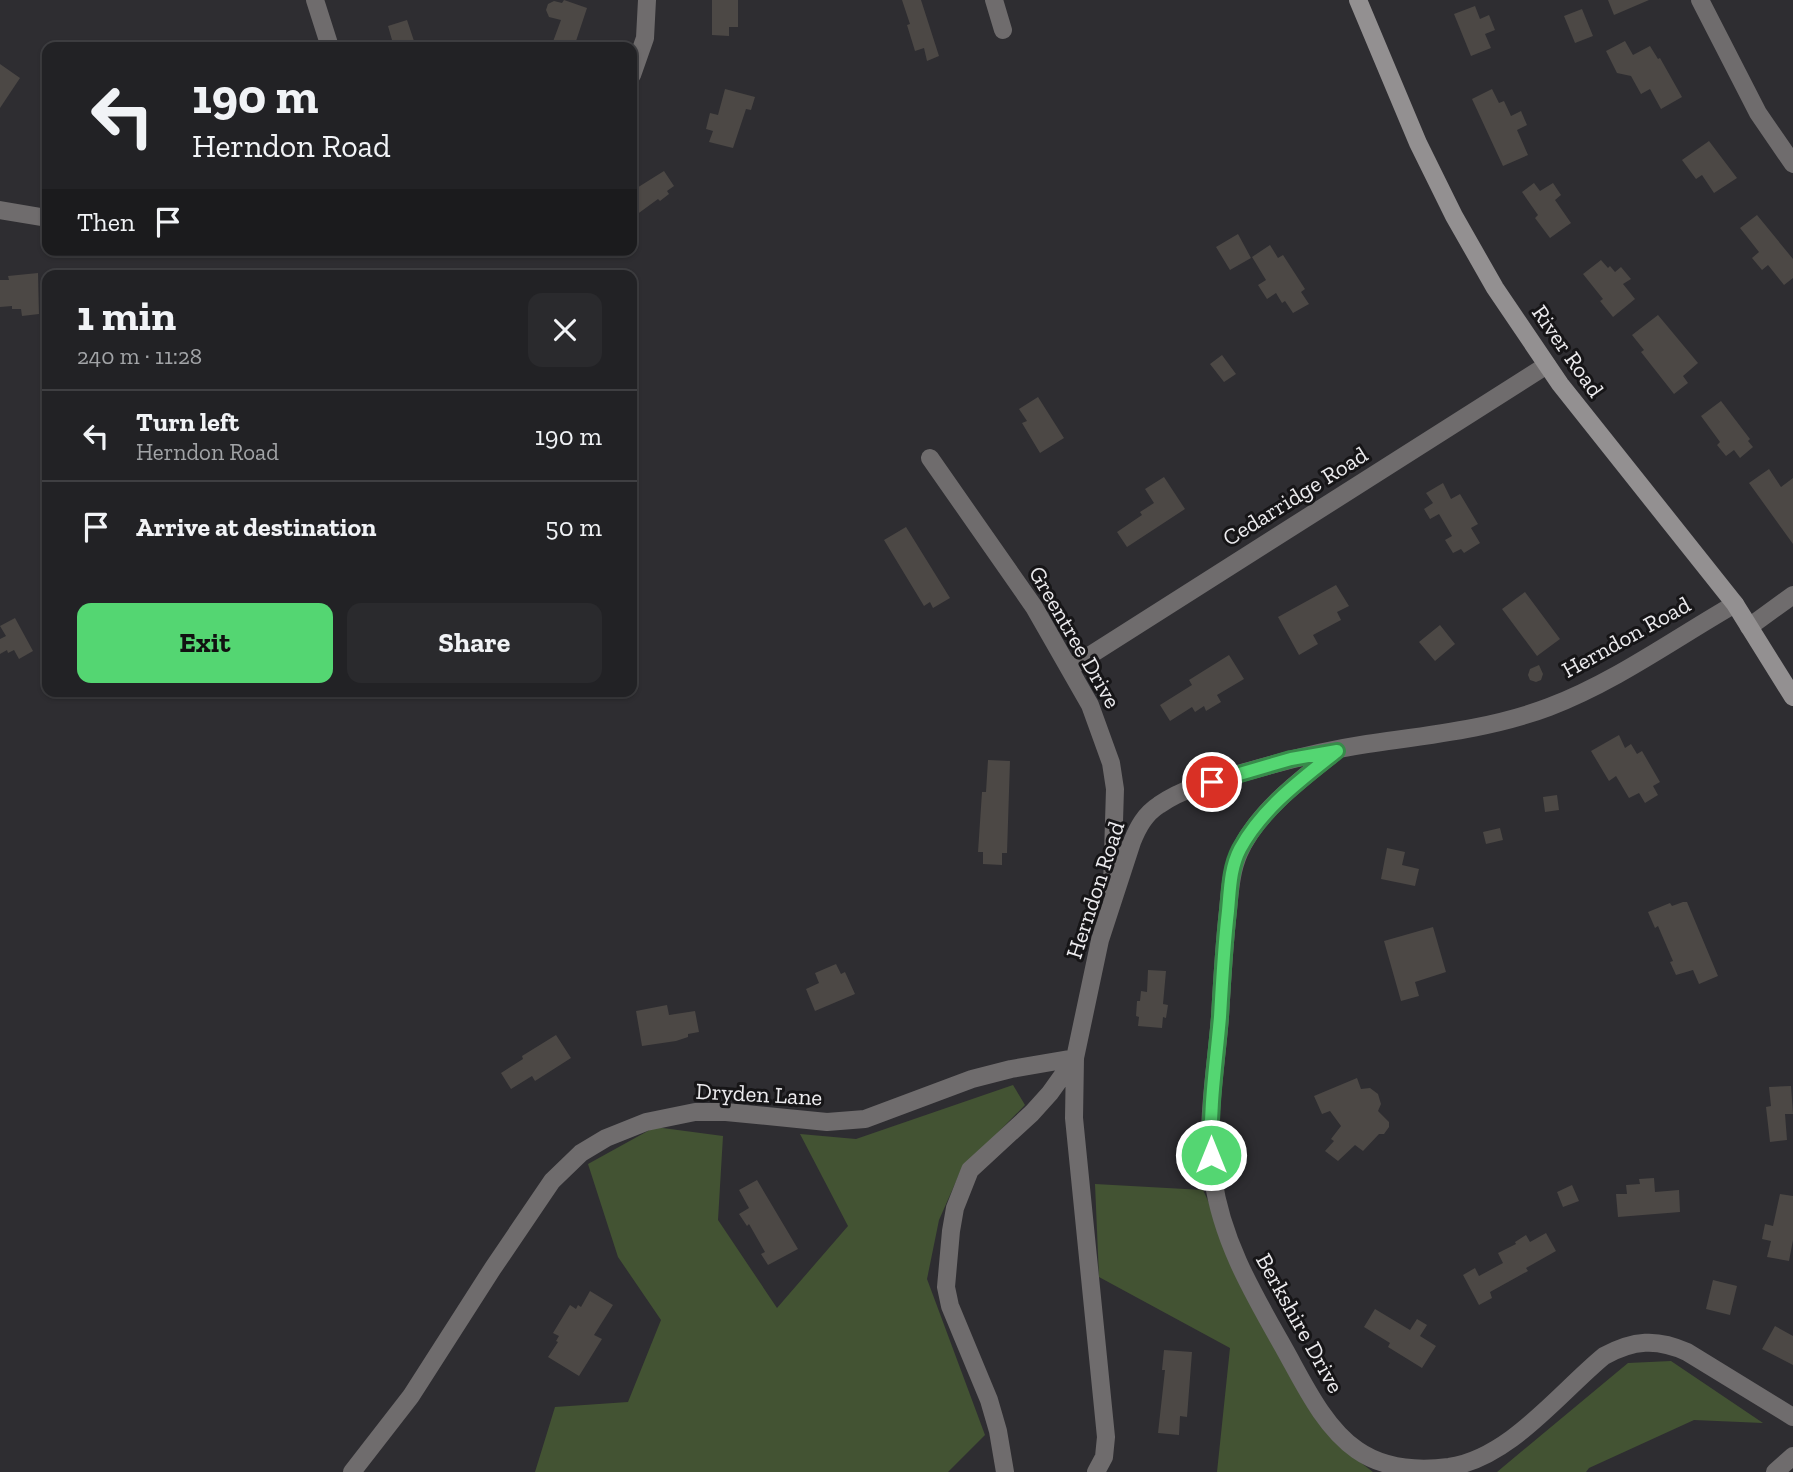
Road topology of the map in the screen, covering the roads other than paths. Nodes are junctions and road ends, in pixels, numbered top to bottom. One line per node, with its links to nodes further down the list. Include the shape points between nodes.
1 (315, 0): 7 (street)
2 (647, 0): 8 (street, via 645,38)
3 (994, 0): 6 (street)
4 (1358, 0): 12 (main road, River Road, via 1418,144 1454,216)
5 (1700, 0): 9 (street, via 1758,113)
6 (1003, 30)
7 (328, 42)
8 (637, 61)
9 (1793, 164)
10 (0, 211): 11 (street)
11 (42, 217)
12 (1547, 365): 15 (main road, River Road); 17 (street, Cedarridge Road)
13 (930, 458): 17 (street, Greentree Drive, via 1034,607)
14 (1793, 595): 16 (street)
15 (1735, 604): 16 (main road, River Road); 19 (street, Herndon Road, via 1605,680 1550,706 1462,729)
16 (1749, 627): 18 (main road, River Road)
17 (1070, 668): 20 (street, Greentree Drive, via 1090,705 1111,763 1115,798)
18 (1793, 696)
19 (1337, 751): 20 (street, Herndon Road, via 1231,776 1175,795 1158,806 1138,828); 22 (street, Berkshire Drive, via 1273,806 1248,836 1233,867 1210,1134 1212,1176 1232,1249 1246,1282 1318,1406 1344,1439 1376,1460 1406,1469 1451,1466 1489,1452 1520,1433 1604,1356 1653,1341 1687,1352)
20 (1112, 905): 21 (street, Herndon Road)
21 (1075, 1058): 24 (street, Dryden Lane, via 972,1079 864,1119 827,1122 695,1112 646,1122 606,1138 581,1153 552,1181 411,1396); 25 (street, Herndon Road, via 1032,1113 970,1170 951,1231 946,1287 950,1306 989,1400); 26 (street, via 1074,1118 1106,1437 1104,1457)
22 (1793, 1418)
23 (1793, 1456): 27 (street)
24 (352, 1472)
25 (1005, 1472)
26 (1096, 1472)
27 (1775, 1472)

